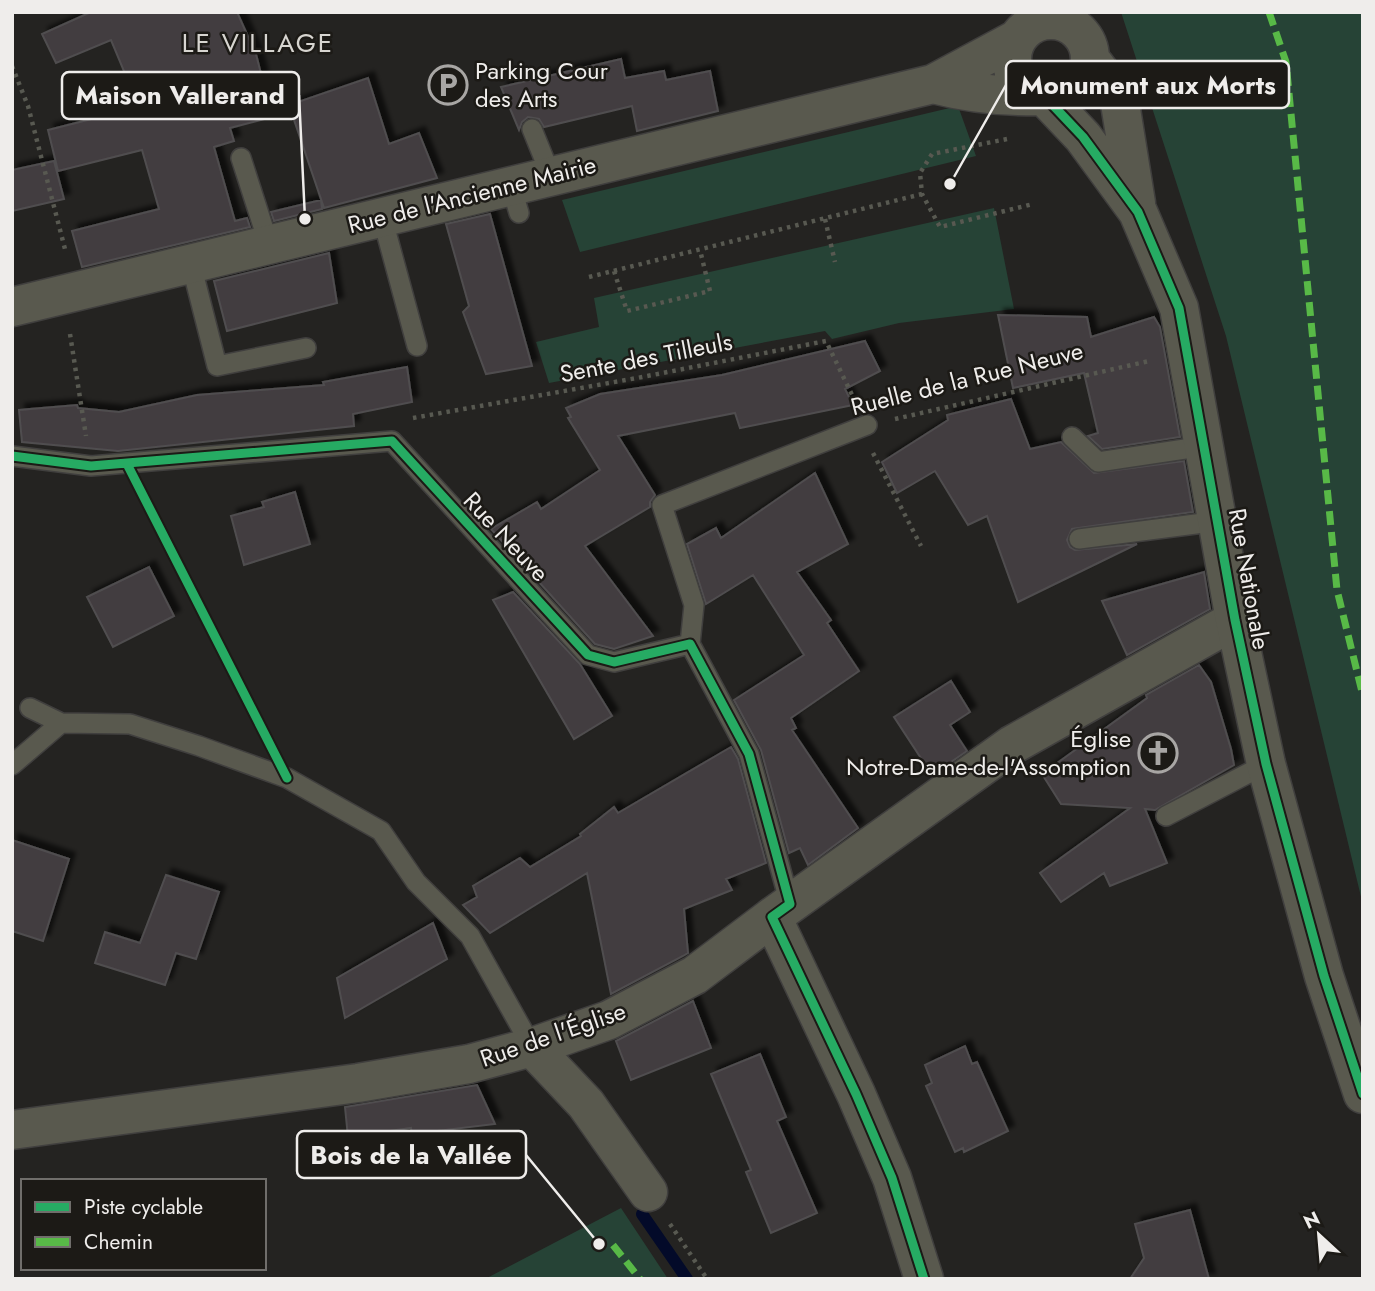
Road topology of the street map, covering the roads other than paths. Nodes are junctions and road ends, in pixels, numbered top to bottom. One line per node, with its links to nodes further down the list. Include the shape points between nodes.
1 (1026, 26): 2 (street, via 1061,21); 3 (street, Rue de l'Ancienne Mairie); 4 (street, via 1013,49 1013,71 1025,90)
2 (1086, 37): 4 (street, via 1085,79 1058,98); 8 (street, Rue Nationale, via 1119,97)
3 (933, 83): 4 (street, via 967,93); 7 (street, Rue de l'Ancienne Mairie)
4 (1041, 97): 8 (street, Rue Nationale, via 1083,136)
5 (532, 130): 7 (lane)
6 (241, 158): 10 (lane)
7 (551, 176): 9 (street, Rue de l'Ancienne Mairie, via 515,200)
8 (1138, 212): 17 (street, Rue Nationale, via 1179,308)
9 (382, 217): 10 (street, Rue de l'Ancienne Mairie); 13 (lane)
10 (269, 245): 11 (street, Rue de l'Ancienne Mairie)
11 (191, 264): 12 (street, Rue de l'Ancienne Mairie); 14 (lane, via 217,366)
12 (12, 307)
13 (417, 346)
14 (306, 348)
15 (864, 426): 22 (lane, Ruelle de la Rue Neuve, via 662,505 694,605)
16 (1072, 437): 17 (lane, via 1098,462)
17 (1205, 446): 19 (street, Rue Nationale)
18 (12, 456): 22 (lane, Rue Neuve, via 91,466 392,442 588,655 614,662)
19 (1219, 521): 20 (lane); 21 (street, Rue Nationale)
20 (1079, 539)
21 (1235, 620): 25 (street, Rue Nationale); 28 (street, Rue de l'Église, via 1012,745)
22 (690, 644): 28 (lane, via 749,754)
23 (30, 708): 24 (lane)
24 (61, 723): 26 (lane); 29 (lane, via 130,724 287,778 381,831 416,882 470,936)
25 (1266, 764): 27 (lane); 30 (street, Rue Nationale, via 1324,976)
26 (12, 765)
27 (1166, 816)
28 (781, 910): 29 (street, Rue de l'Église, via 695,975 609,1020); 33 (street, via 892,1178)
29 (532, 1047): 31 (street, Rue de l'Église, via 469,1064 358,1083); 32 (street, via 586,1104)
30 (1363, 1094)
31 (12, 1130)
32 (648, 1192)
33 (924, 1279)

